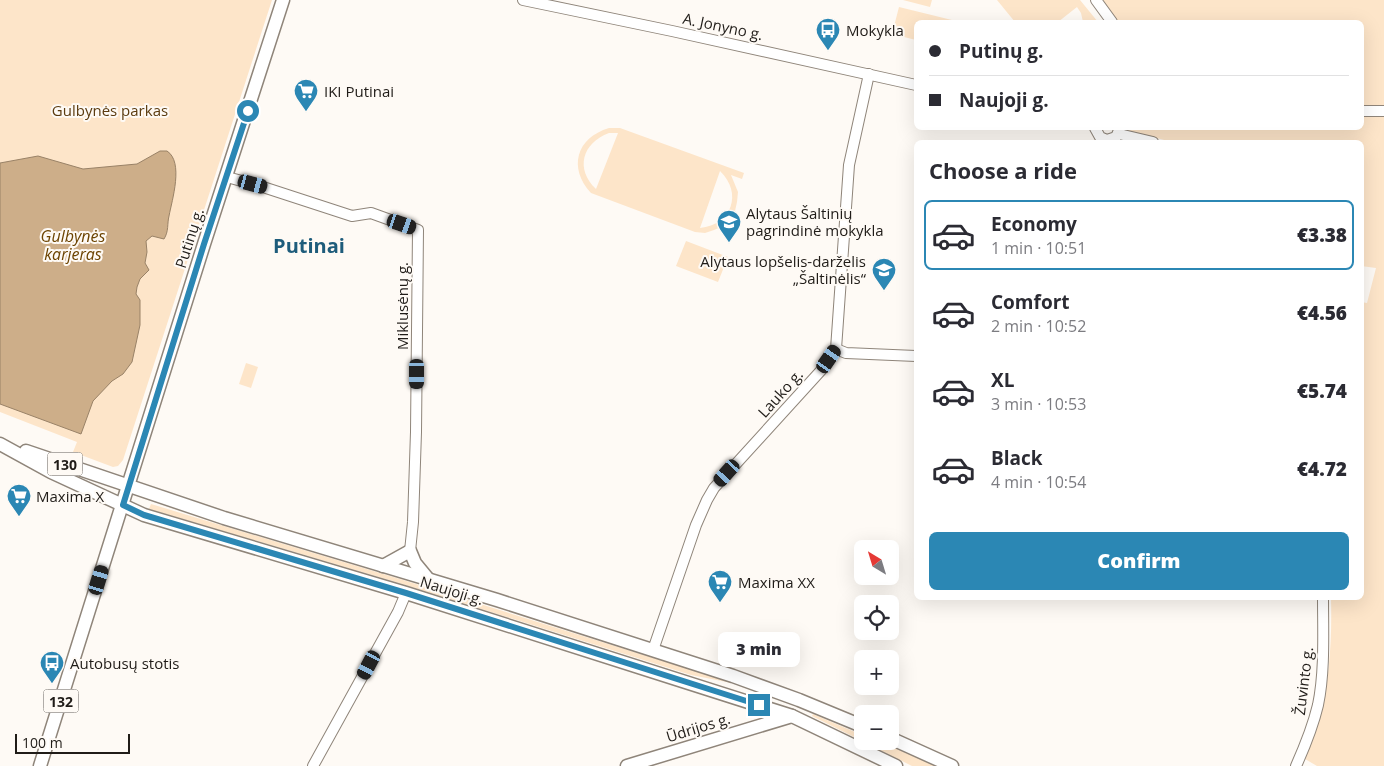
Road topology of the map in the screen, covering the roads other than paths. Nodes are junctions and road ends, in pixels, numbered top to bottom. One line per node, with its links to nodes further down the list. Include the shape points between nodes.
1 (283, 0): 12 (main road, Putinų g.)
2 (523, 0): 5 (street, A. Jonyno g.)
3 (1098, 1): 4 (street)
4 (1111, 20)
5 (868, 74): 6 (street, A. Jonyno g.); 13 (street, via 849,165)
6 (914, 85)
7 (1364, 111): 8 (street)
8 (1384, 111)
9 (1096, 130): 10 (street, via 1103,139 1112,139)
10 (1119, 130): 11 (street)
11 (1148, 140)
12 (227, 177): 16 (main road, Putinų g.); 18 (street, Miklusėnų g., via 352,216 371,213 418,230 416,432)
13 (836, 349): 14 (street, via 846,353); 23 (street, Lauko g., via 826,365 706,500)
14 (914, 356)
15 (0, 443): 16 (main road, Naujoji g. / 130); 17 (main road, Naujoji g.)
16 (128, 487): 17 (main road, 132); 19 (main road, Naujoji g. / 130)
17 (123, 505): 21 (main road, Naujoji g., via 144,515); 28 (main road, 132)
18 (410, 551): 19 (main road); 20 (main road)
19 (383, 566): 20 (main road, Naujoji g. / 130)
20 (429, 580): 23 (main road, Naujoji g. / 130)
21 (406, 593): 25 (main road, Naujoji g.); 29 (street)
22 (1323, 600): 33 (street, Žuvinto g., via 1318,704)
23 (653, 650): 24 (main road, Naujoji g. / 130)
24 (799, 700): 25 (main road); 26 (main road, Naujoji g. / 130)
25 (792, 716): 30 (main road, Ūdrijos g.); 31 (main road, Naujoji g.)
26 (854, 723)
27 (899, 742): 32 (main road)
28 (40, 766)
29 (313, 766)
30 (627, 766)
31 (896, 766)
32 (952, 766)
33 (1296, 766)

